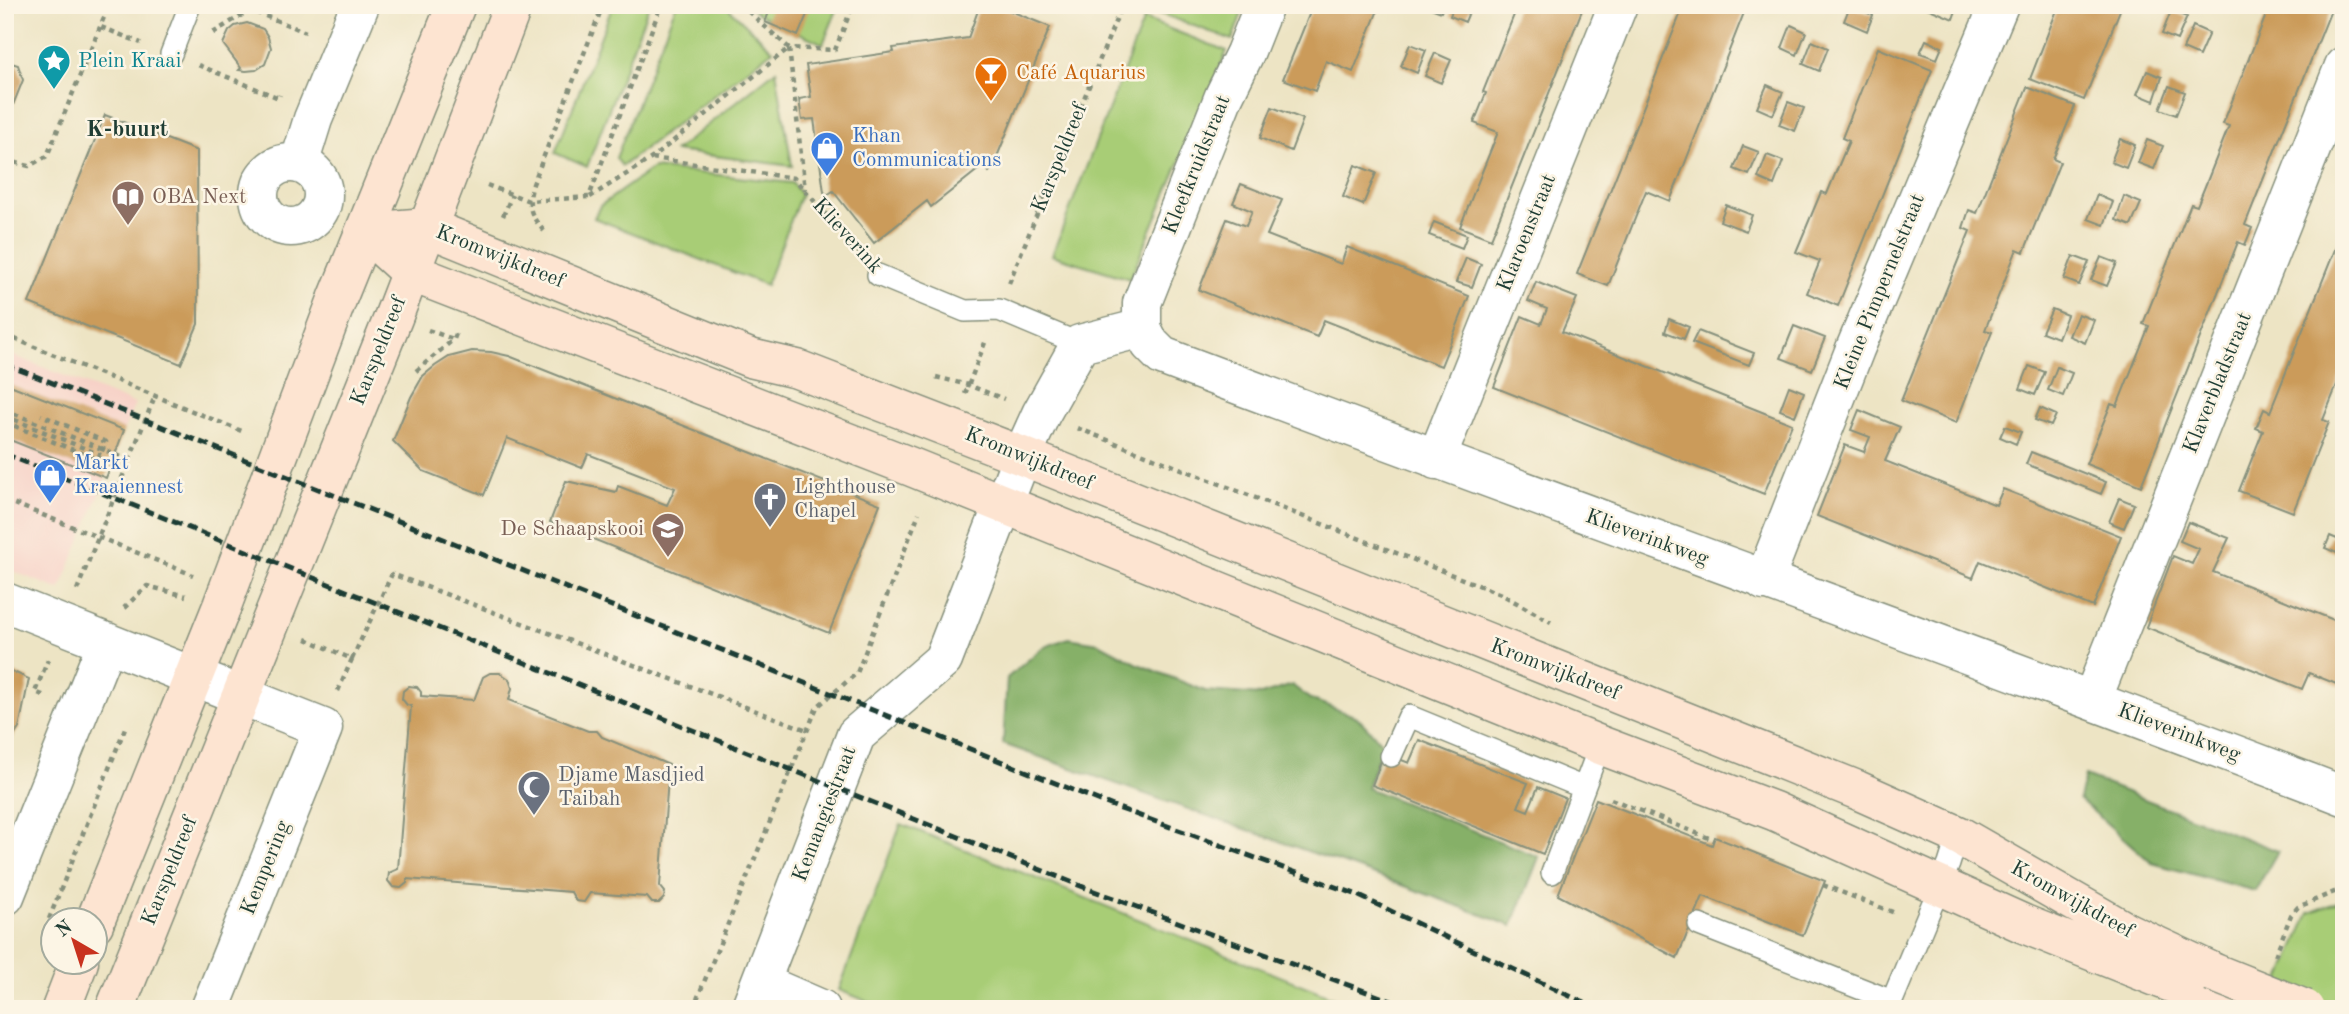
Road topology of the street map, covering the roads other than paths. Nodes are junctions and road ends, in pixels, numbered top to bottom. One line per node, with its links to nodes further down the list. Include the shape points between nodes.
1 (360, 5): 10 (street)
2 (456, 5): 12 (main road)
3 (513, 5): 11 (main road, Karspeldreef)
4 (1264, 5): 15 (street, Kleefkruidstraat, via 1142,303)
5 (1618, 5): 18 (street, Klaroenstraat)
6 (1999, 5): 20 (street, Kleine Pimpernelstraat)
7 (186, 14): 8 (lane)
8 (170, 54)
9 (2344, 66): 25 (street, Klaverbladstraat)
10 (299, 163)
11 (427, 227): 12 (main road, Kromwijkdreef); 13 (main road, Karspeldreef); 17 (main road, Kromwijkdreef, via 750,358 797,369)
12 (366, 232): 13 (main road, Kromwijkdreef); 23 (main road)
13 (410, 272): 19 (main road, Kromwijkdreef); 24 (main road, Karspeldreef)
14 (878, 275): 16 (lane, Klieverink, via 965,311 999,310)
15 (1142, 328): 16 (street); 18 (street, Klieverinkweg, via 1162,356)
16 (1080, 344): 17 (street)
17 (1022, 456): 19 (street, Kemangiestraat); 30 (main road, Kromwijkdreef, via 1857,790)
18 (1436, 460): 20 (street, Klieverinkweg)
19 (1005, 505): 26 (main road, Kromwijkdreef); 38 (street, Kemangiestraat, via 943,660 856,735)
20 (1764, 581): 25 (street, Klieverinkweg)
21 (5, 602): 22 (street)
22 (107, 642): 23 (street); 33 (street)
23 (194, 675): 24 (street); 34 (main road)
24 (242, 695): 40 (main road, Karspeldreef); 41 (street, Kempering, via 323,728)
25 (2092, 700): 29 (street, Klieverinkweg)
26 (1600, 745): 28 (lane); 32 (main road, Kromwijkdreef, via 1774,811)
27 (1391, 756): 28 (lane, via 1409,716)
28 (1584, 788): 31 (lane)
29 (2344, 796)
30 (1958, 835): 32 (lane); 37 (main road, Kromwijkdreef, via 2127,932)
31 (1552, 873)
32 (1938, 886): 35 (lane, via 1892,1001); 37 (main road, Kromwijkdreef, via 2024,924)
33 (5, 896)
34 (101, 906)
35 (1699, 925)
36 (73, 976): 39 (main road)
37 (2216, 992): 43 (main road, Kromwijkdreef, bridge)
38 (755, 996): 42 (street)
39 (61, 1009)
40 (115, 1009)
41 (210, 1009)
42 (821, 1009)
43 (2305, 1009)

